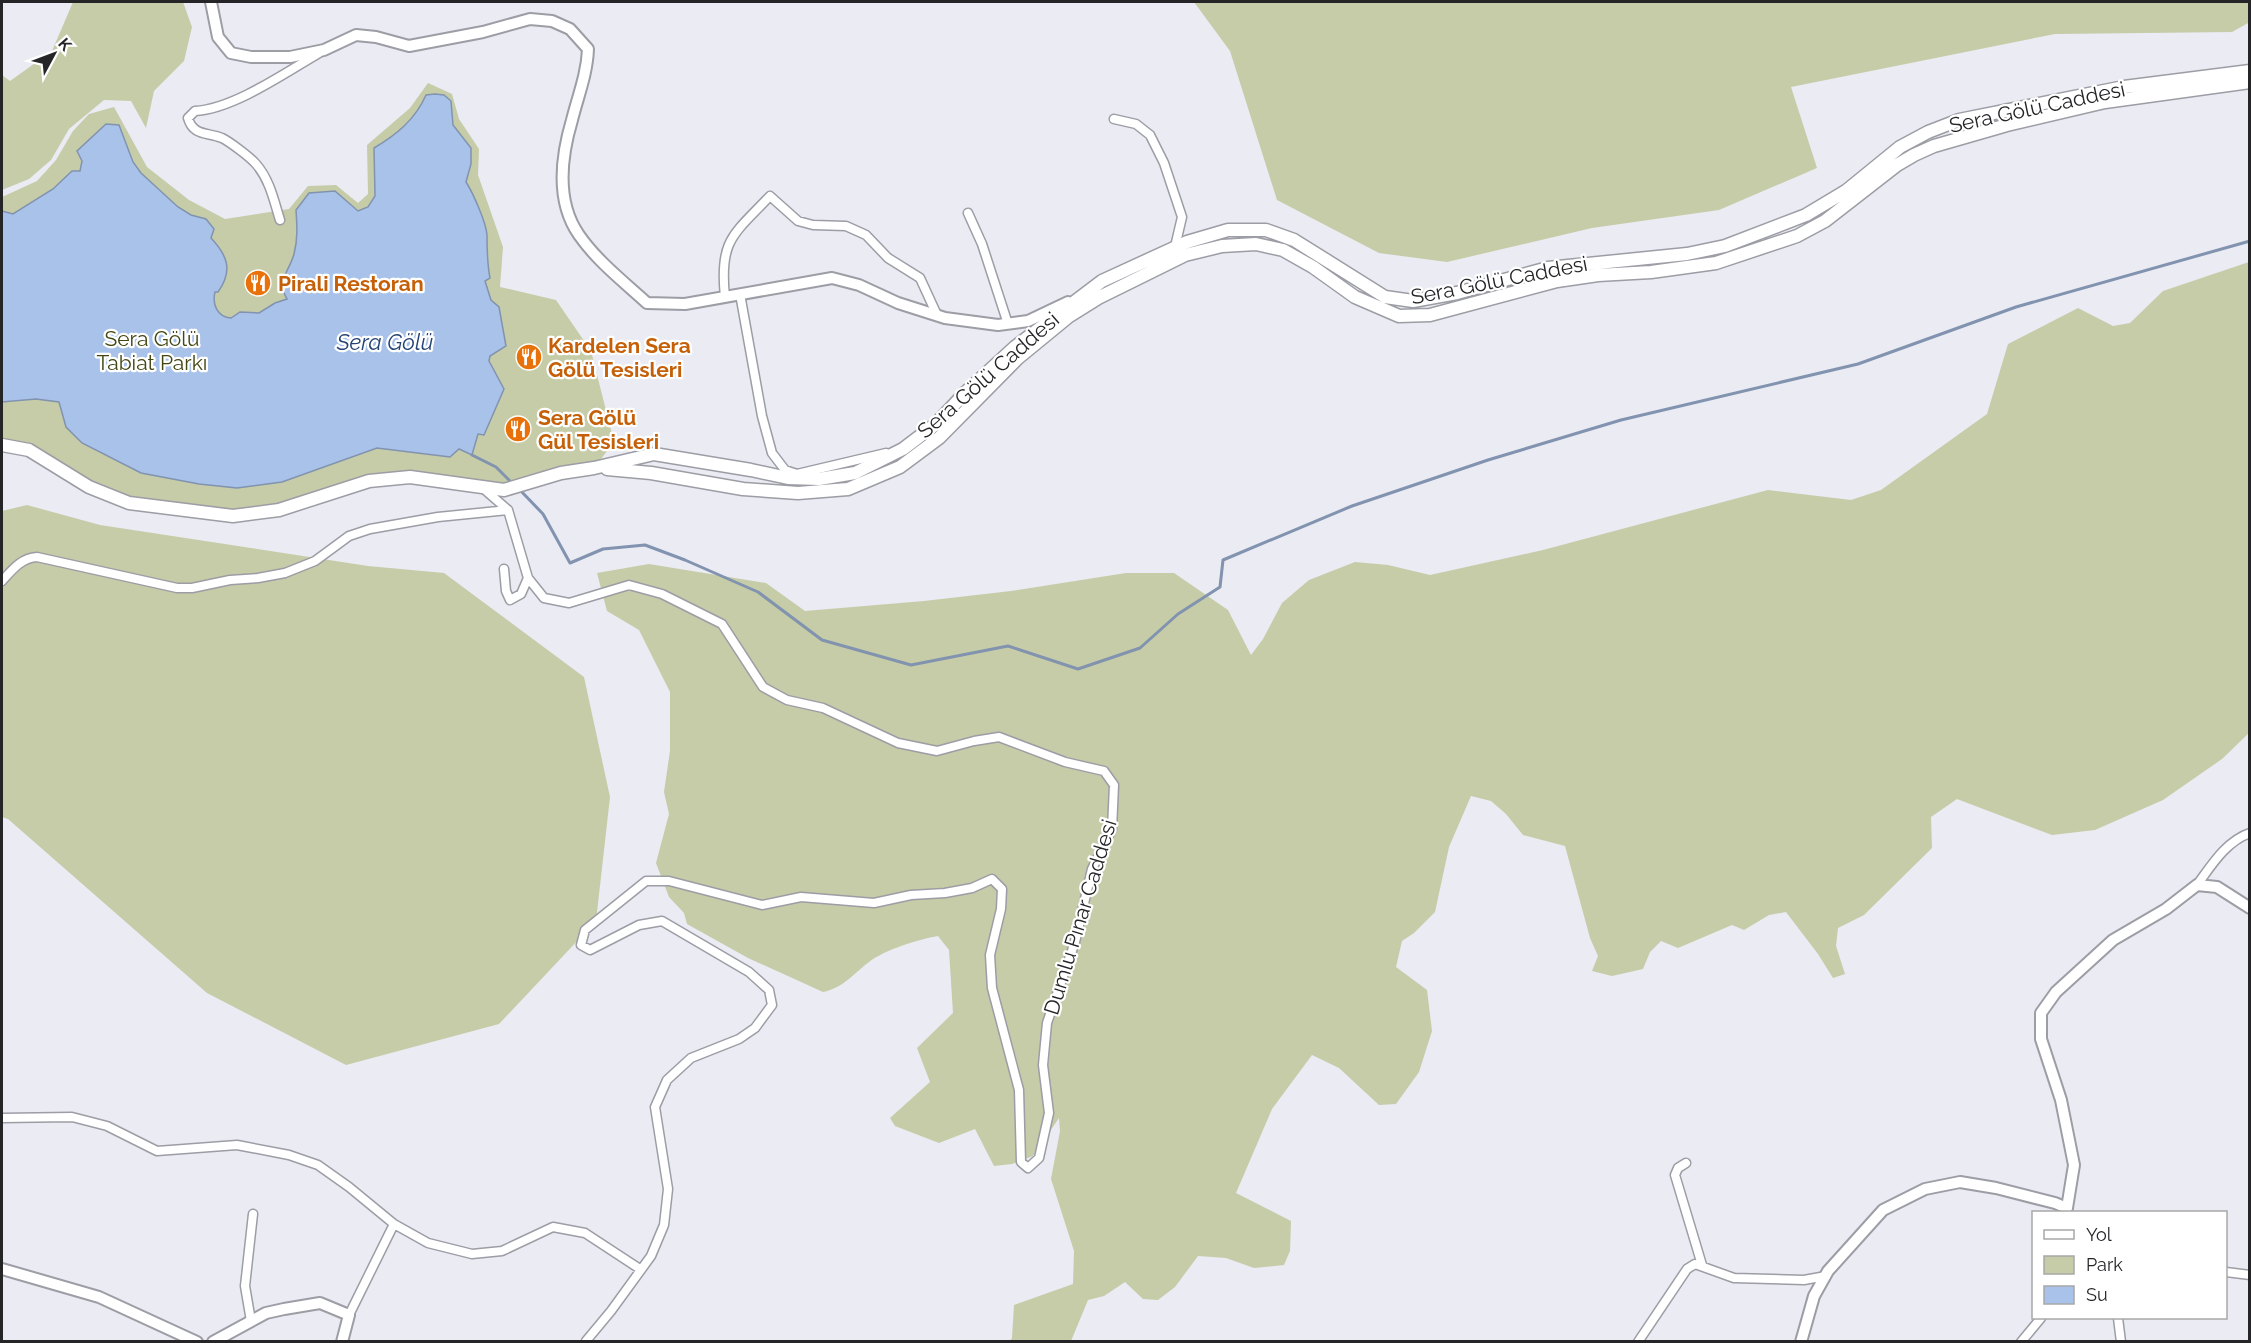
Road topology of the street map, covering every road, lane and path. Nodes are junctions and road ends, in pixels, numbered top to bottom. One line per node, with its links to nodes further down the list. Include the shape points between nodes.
1 (211, 2): 2 (street, via 218,37 231,52 251,57 291,57)
2 (324, 50): 7 (street, via 232,101 211,110 195,111 189,118 190,126 198,132 222,138 255,163 270,187); 11 (street, via 356,35 409,46 530,19 552,21 570,29 588,49 583,87 571,121 562,170 565,206 578,234 647,303 685,304)
3 (2250, 71): 8 (main road, Sera Gölü Caddesi, via 2115,89 1959,120 1900,147 1846,191 1806,215 1725,246 1687,254 1548,268 1413,301 1385,297 1294,240 1266,230 1228,230)
4 (2250, 82): 9 (main road, Sera Gölü Caddesi, via 2105,102 1934,146 1897,165 1825,221 1797,236 1716,263 1557,281 1430,315 1399,316 1355,297 1283,250 1256,244 1222,246 1185,255)
5 (1114, 119): 8 (street, via 1136,124 1150,135 1164,163 1182,217)
6 (968, 213): 15 (street)
7 (280, 220)
8 (1175, 247): 9 (street); 13 (main road, Sera Gölü Caddesi, via 1102,281)
9 (1171, 263): 12 (main road, Sera Gölü Caddesi)
10 (740, 294): 11 (street); 14 (street, via 832,278); 18 (street, via 764,426 772,453 785,470 797,474)
11 (725, 297): 14 (street, via 722,270 726,247 770,196 798,221 846,226 866,235 888,258 920,278)
12 (1100, 297): 13 (street); 16 (main road, Sera Gölü Caddesi, via 1068,317 1018,358)
13 (1077, 298): 15 (street, via 1028,321); 18 (main road, Sera Gölü Caddesi, via 1015,347 936,424)
14 (937, 315): 15 (street)
15 (1008, 324)
16 (939, 438): 18 (street); 19 (main road, Sera Gölü Caddesi, via 900,467 838,490 798,493 743,489 651,473)
17 (2, 445): 20 (main road, Sera Gölü Caddesi, via 29,450 89,486 129,502 233,516 279,510 390,479 410,477)
18 (903, 449): 19 (main road, Sera Gölü Caddesi, via 855,473 819,479 788,478 654,454)
19 (594, 468): 20 (main road, Sera Gölü Caddesi, via 504,490)
20 (484, 489): 21 (street)
21 (508, 510): 23 (street, Dumlu Pınar Caddesi); 24 (street, via 370,529 349,536 315,561 285,573 192,588 37,557 14,566)
22 (504, 569): 23 (street, via 510,600 521,594)
23 (528, 578): 35 (street, Dumlu Pınar Caddesi, via 544,598 569,603 629,585 662,594 722,624 763,687 787,700 823,708 898,743 937,751 999,737 1065,762 1104,771 1114,785 1112,829 1092,869 1075,942 1047,1023 1043,1065 1049,1113 1039,1158 1028,1168 1021,1162 1019,1090 992,988 990,955 1002,889 992,879 972,888 874,903 801,897 762,905 669,882 646,881 585,930 581,945 590,950 639,925 662,921 748,972 769,990 772,1005 740,1039 691,1058 667,1080 655,1107 668,1189 664,1225 651,1256)
24 (2, 581)
25 (2250, 833): 26 (street, via 2219,855)
26 (2197, 885): 27 (street, via 2217,887); 30 (street, via 2166,909 2113,940 2056,992 2041,1012 2041,1039 2061,1100 2074,1166)
27 (2250, 908)
28 (2, 1118): 32 (street, via 72,1117 107,1126 157,1151 237,1145 289,1155 318,1165)
29 (1686, 1163): 33 (street, via 1675,1175)
30 (2069, 1210): 38 (street, via 2055,1203 1960,1182 1925,1189 1883,1210)
31 (253, 1214): 42 (street, via 245,1286)
32 (394, 1224): 35 (street, via 428,1243 472,1254 502,1251 553,1227 585,1233); 39 (street)
33 (1702, 1265): 38 (street, via 1734,1278 1804,1280); 47 (street, via 1687,1269)
34 (2, 1269): 43 (street, via 99,1298)
35 (640, 1269): 46 (street, Dumlu Pınar Caddesi)
36 (2227, 1272): 37 (street)
37 (2250, 1275)
38 (1826, 1276): 48 (street, via 1814,1296)
39 (349, 1315): 42 (street, via 320,1303 266,1313); 45 (street)
40 (2039, 1319): 49 (street)
41 (2118, 1319): 50 (street)
42 (251, 1321): 44 (street)
43 (197, 1341)
44 (215, 1341)
45 (342, 1341)
46 (586, 1341)
47 (1638, 1341)
48 (1801, 1341)
49 (2021, 1341)
50 (2121, 1341)

